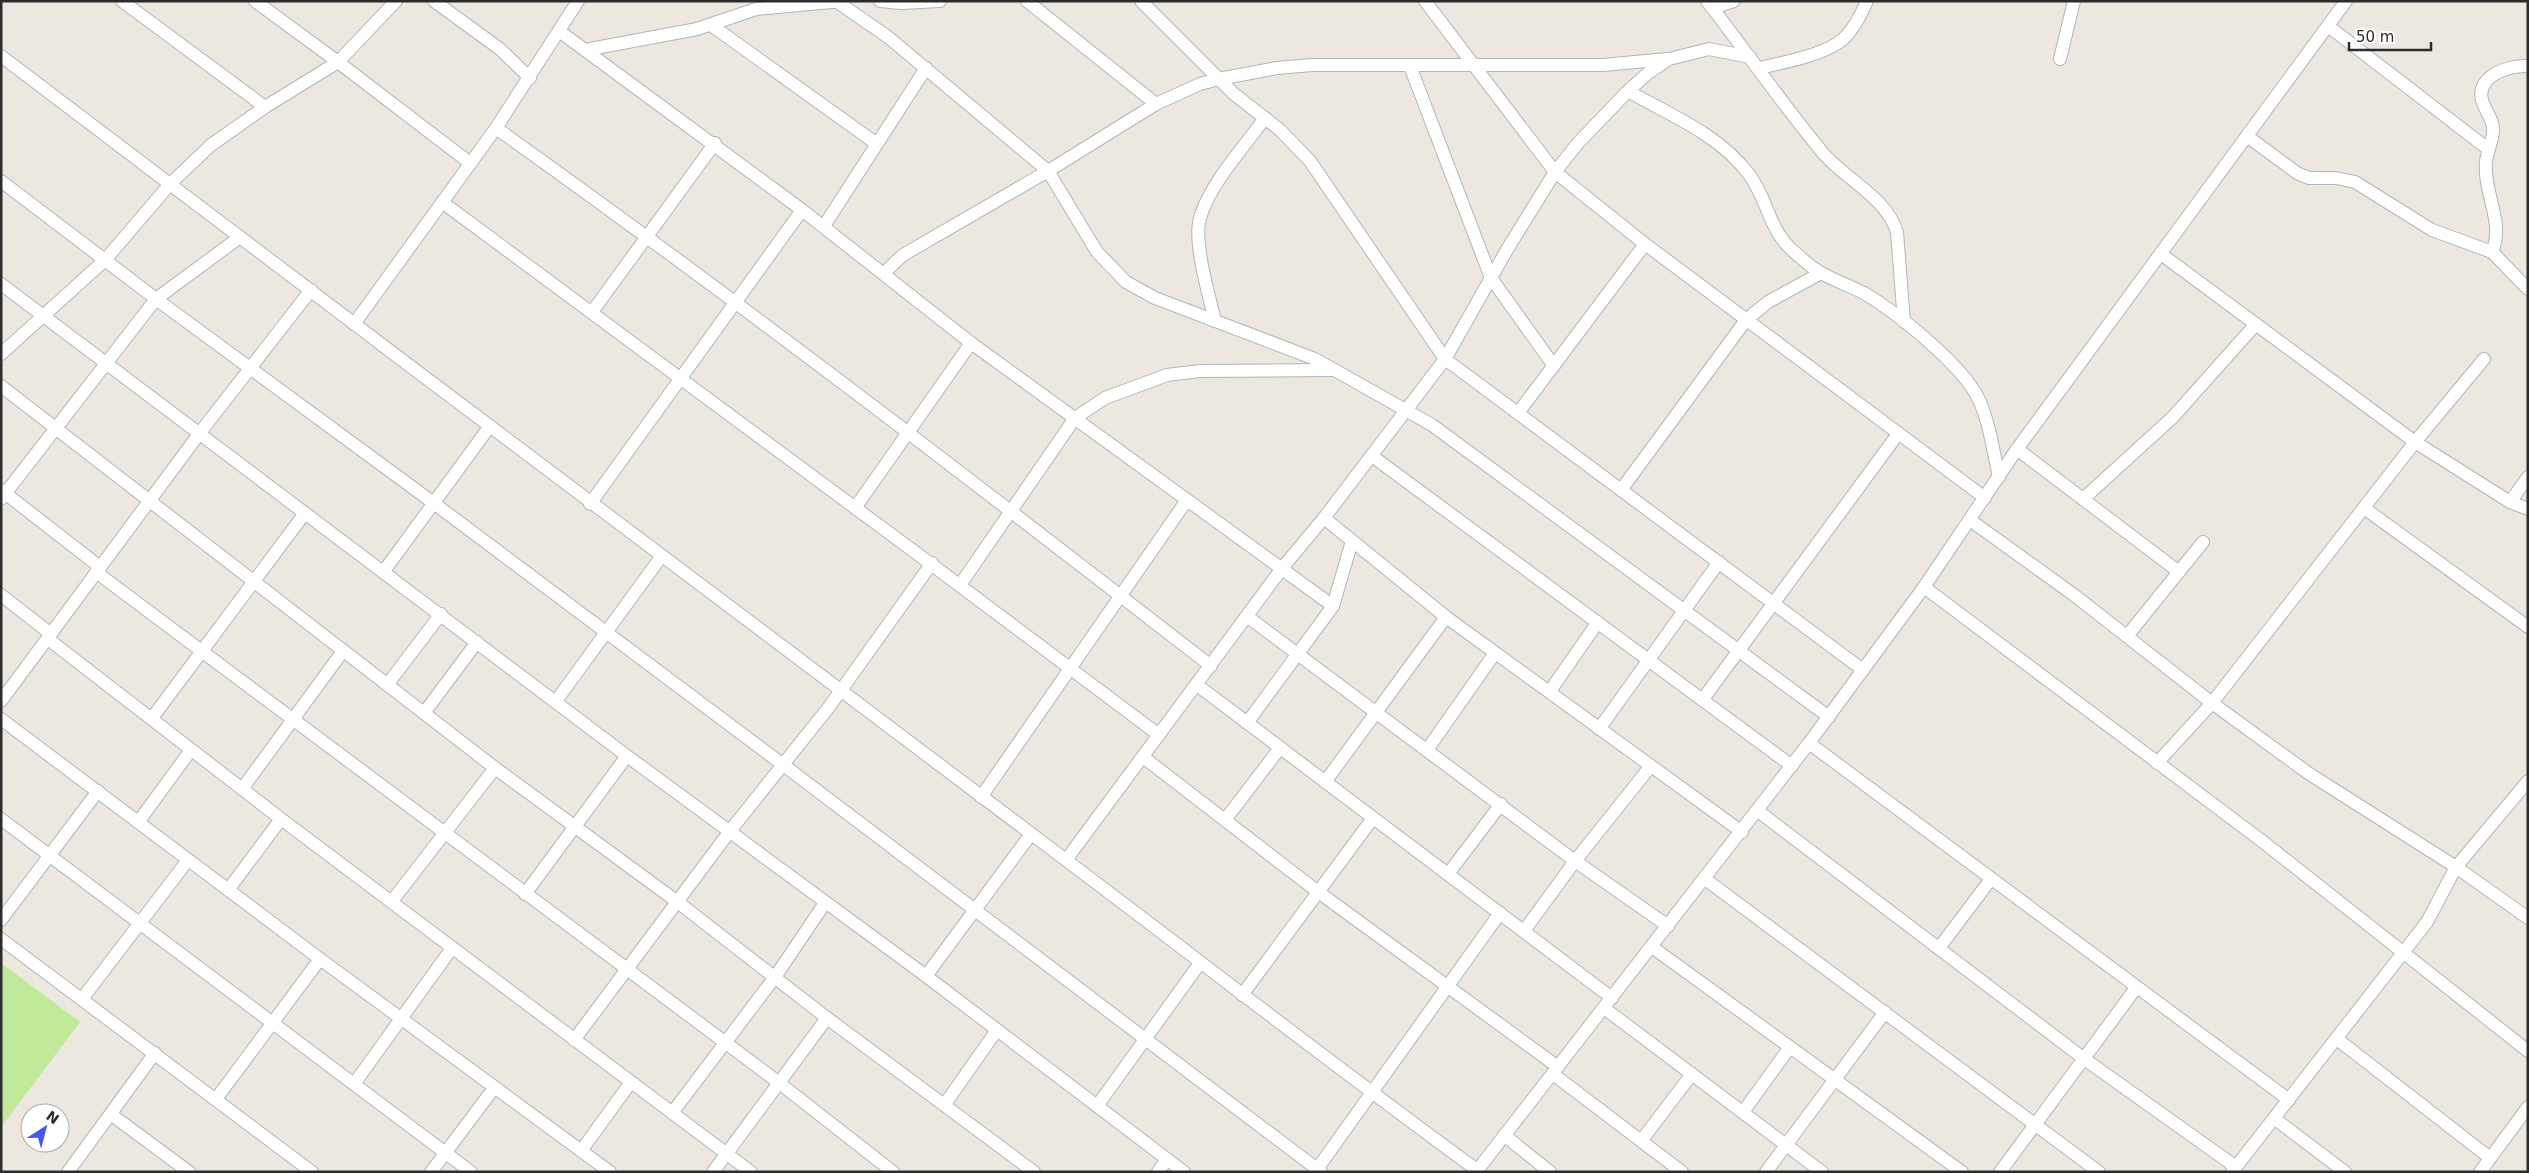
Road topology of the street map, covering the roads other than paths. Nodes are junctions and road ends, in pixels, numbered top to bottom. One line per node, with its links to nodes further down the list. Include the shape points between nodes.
1 (254, 1): 26 (street)
2 (396, 1): 26 (street)
3 (434, 1): 32 (street, via 500,49)
4 (578, 1): 20 (street)
5 (848, 1): 15 (street)
6 (880, 1): 7 (street)
7 (940, 1)
8 (1027, 1): 35 (street)
9 (1141, 1): 33 (street)
10 (1426, 1): 28 (street)
11 (1734, 1): 17 (street)
12 (1868, 1): 31 (street, via 1853,28 1839,42 1793,60)
13 (2074, 1): 25 (street)
14 (2346, 1): 19 (street)
15 (836, 2): 18 (street, via 756,9); 30 (street, via 888,37)
16 (129, 3): 36 (street)
17 (1710, 5): 23 (street)
18 (711, 25): 21 (street); 41 (street)
19 (2328, 26): 39 (street); 42 (street)
20 (559, 31): 21 (street); 32 (street)
21 (585, 50): 40 (street)
22 (1, 56): 47 (street)
23 (1750, 57): 24 (street, via 1709,49); 31 (street)
24 (1669, 59): 28 (street, via 1603,65); 34 (street)
25 (2060, 59)
26 (338, 62): 36 (street); 43 (street)
27 (1410, 66): 28 (street); 33 (street, via 1269,69); 59 (street)
28 (1476, 66): 45 (street)
29 (2528, 66): 42 (street, via 2508,68 2484,84 2482,103 2493,126)
30 (926, 68): 41 (street); 44 (street)
31 (1759, 68): 69 (street, via 1834,165 1878,202 1892,219)
32 (530, 78): 38 (street)
33 (1219, 80): 35 (street, via 1200,84); 37 (street)
34 (1628, 91): 45 (street, via 1602,116); 58 (street, via 1700,131 1732,155 1759,189 1780,238)
35 (1156, 104): 44 (street)
36 (265, 106): 47 (street, via 211,145)
37 (1264, 118): 68 (street, via 1214,190 1199,220 1198,242); 74 (street, via 1296,144 1310,161)
38 (496, 128): 43 (street); 51 (street)
39 (2248, 136): 54 (street, via 2297,174 2355,182 2432,230); 55 (street)
40 (715, 143): 49 (street); 51 (street)
41 (877, 144): 50 (street)
42 (2488, 149): 54 (street, via 2486,173 2497,226)
43 (470, 163): 48 (street)
44 (1048, 171): 57 (street, via 903,255); 68 (street, via 1097,252 1111,269 1138,290)
45 (1555, 172): 53 (street); 59 (street)
46 (1, 181): 56 (street)
47 (170, 184): 52 (street); 56 (street)
48 (442, 202): 65 (street); 70 (street)
49 (802, 210): 50 (street); 64 (street)
50 (824, 226): 57 (street)
51 (647, 235): 64 (street); 65 (street)
52 (240, 237): 62 (street); 63 (street)
53 (1645, 244): 67 (street); 77 (street)
54 (2492, 252): 61 (street)
55 (2161, 254): 71 (street); 91 (street)
56 (105, 260): 63 (street); 66 (street)
57 (884, 273): 72 (street)
58 (1820, 273): 67 (street, via 1768,302); 69 (street, via 1864,294)
59 (1491, 278): 74 (street); 77 (street)
60 (1, 284): 66 (street)
61 (2527, 287)
62 (311, 290): 70 (street); 78 (street)
63 (156, 299): 76 (street); 78 (street)
64 (735, 301): 80 (street); 87 (street)
65 (592, 312): 80 (street)
66 (45, 316): 73 (street); 76 (street)
67 (1746, 320): 89 (street); 95 (street)
68 (1215, 321): 79 (street, via 1307,356)
69 (1904, 322): 93 (street, via 1960,371 1970,384 1984,413)
70 (354, 324): 85 (street)
71 (2256, 324): 90 (street); 98 (street, via 2173,417)
72 (971, 343): 84 (street); 87 (street)
73 (1, 354)
74 (1445, 359): 82 (street); 83 (street)
75 (2484, 359): 90 (street)
76 (104, 363): 86 (street); 88 (street)
77 (1554, 366): 83 (street)
78 (250, 368): 88 (street); 102 (street)
79 (1334, 370): 82 (street); 84 (street, via 1200,371 1167,376 1105,398)
80 (680, 379): 103 (street); 104 (street)
81 (1, 386): 86 (street)
82 (1406, 410): 92 (street); 127 (street, via 1432,425)
83 (1518, 413): 95 (street)
84 (1075, 418): 99 (street); 107 (street)
85 (490, 426): 102 (street); 103 (street)
86 (56, 427): 96 (street); 100 (street)
87 (908, 432): 104 (street); 107 (street)
88 (199, 434): 100 (street); 108 (street)
89 (1898, 434): 97 (street); 125 (street)
90 (2415, 442): 101 (street); 105 (street)
91 (2017, 449): 93 (street); 98 (street)
92 (1372, 456): 109 (street); 131 (street)
93 (1999, 477): 97 (street)
94 (2528, 477): 101 (street)
95 (1621, 490): 114 (street)
96 (3, 494): 117 (street)
97 (1984, 498): 110 (street)
98 (2083, 499): 119 (street)
99 (1187, 500): 116 (street); 124 (street)
100 (151, 501): 117 (street); 120 (street)
101 (2510, 502): 106 (street)
102 (434, 504): 118 (street); 133 (street)
103 (590, 504): 113 (street)
104 (855, 508): 115 (street)
105 (2364, 508): 132 (street); 153 (street)
106 (2528, 509)
107 (1010, 511): 121 (street); 124 (street)
108 (305, 512): 118 (street); 120 (street)
109 (1324, 518): 111 (street); 116 (street)
110 (1970, 520): 122 (street); 134 (street)
111 (1352, 541): 126 (street); 130 (street)
112 (2203, 542): 119 (street)
113 (661, 557): 133 (street); 149 (street)
114 (1719, 562): 125 (street); 127 (street)
115 (932, 563): 121 (street); 149 (street)
116 (1283, 568): 126 (street); 129 (street)
117 (98, 569): 135 (street); 137 (street)
118 (384, 571): 128 (street)
119 (2179, 572): 134 (street)
120 (253, 582): 137 (street); 139 (street)
121 (960, 585): 144 (street)
122 (1924, 588): 145 (street); 169 (street)
123 (1, 595): 135 (street)
124 (1119, 595): 143 (street); 144 (street)
125 (1775, 603): 138 (street); 145 (street)
126 (1333, 606): 141 (street)
127 (1685, 609): 138 (street); 142 (street)
128 (441, 614): 136 (street); 146 (street)
129 (1248, 617): 141 (street); 143 (street)
130 (1446, 617): 140 (street); 155 (street)
131 (1598, 622): 142 (street); 148 (street)
132 (2528, 627)
133 (605, 634): 152 (street); 170 (street)
134 (2127, 636): 153 (street)
135 (50, 637): 151 (street); 157 (street)
136 (477, 642): 152 (street); 154 (street)
137 (201, 651): 157 (street); 159 (street)
138 (1740, 651): 150 (street); 156 (street)
139 (343, 652): 146 (street); 159 (street)
140 (1495, 653): 148 (street); 166 (street)
141 (1298, 654): 155 (street); 160 (street)
142 (1650, 660): 150 (street); 161 (street)
143 (1211, 666): 147 (street)
144 (1069, 667): 162 (street); 178 (street)
145 (1863, 670): 156 (street)
146 (387, 685): 154 (street)
147 (1197, 685): 160 (street); 162 (street)
148 (1550, 691): 161 (street)
149 (840, 692): 170 (street); 178 (street)
150 (1703, 699): 171 (street)
151 (2, 700)
152 (556, 701): 167 (street)
153 (2212, 703): 169 (street); 195 (street, via 2315,778)
154 (424, 713): 173 (street)
155 (1376, 713): 166 (street); 174 (street)
156 (1829, 717): 163 (street)
157 (152, 718): 165 (street)
158 (1, 719): 177 (street)
159 (293, 719): 176 (street); 188 (street)
160 (1247, 723): 164 (street)
161 (1599, 729): 172 (street)
162 (1159, 735): 168 (street)
163 (1809, 743): 171 (street); 198 (street)
164 (1280, 748): 174 (street); 184 (street)
165 (191, 750): 176 (street); 185 (street)
166 (1427, 750): 179 (street)
167 (627, 756): 186 (street); 187 (street)
168 (1143, 757): 184 (street); 193 (street)
169 (2157, 763): 216 (street)
170 (782, 764): 187 (street); 205 (street)
171 (1792, 766): 180 (street)
172 (1650, 767): 189 (street); 194 (street)
173 (495, 768): 186 (street); 188 (street)
174 (1325, 782): 181 (street)
175 (2526, 788): 195 (street)
176 (242, 789): 183 (street)
177 (98, 791): 185 (street); 191 (street)
178 (981, 797): 190 (street)
179 (1501, 804): 194 (street); 196 (street)
180 (1758, 811): 189 (street); 215 (street)
181 (1372, 818): 196 (street); 200 (street)
182 (1, 819): 191 (street)
183 (281, 819): 199 (street); 202 (street)
184 (1225, 820): 200 (street)
185 (139, 821): 192 (street)
186 (576, 828): 201 (street); 203 (street)
187 (730, 831): 203 (street); 204 (street)
188 (444, 832): 201 (street); 202 (street)
189 (1742, 832): 197 (street)
190 (1031, 834): 193 (street); 205 (street)
191 (49, 855): 208 (street); 209 (street)
192 (188, 860): 199 (street); 209 (street)
193 (1066, 860): 218 (street)
194 (1575, 860): 210 (street); 211 (street)
195 (2456, 867): 207 (street); 216 (street, via 2427,922)
196 (1448, 874): 206 (street)
197 (1705, 879): 210 (street); 228 (street)
198 (1990, 879): 215 (street); 223 (street)
199 (228, 890): 217 (street)
200 (1317, 891): 222 (street); 224 (street)
201 (525, 894): 219 (street)
202 (392, 902): 214 (street)
203 (678, 903): 219 (street); 221 (street)
204 (825, 903): 220 (street); 221 (street)
205 (975, 911): 220 (street); 234 (street)
206 (1500, 913): 211 (street); 222 (street)
207 (2528, 918)
208 (1, 920)
209 (139, 923): 226 (street); 231 (street)
210 (1668, 926): 213 (street)
211 (1524, 931): 225 (street)
212 (1, 939): 226 (street)
213 (1652, 947): 225 (street); 237 (street)
214 (452, 948): 229 (street); 235 (street)
215 (1939, 948): 240 (street)
216 (2404, 952): 233 (street); 238 (street)
217 (320, 959): 229 (street); 231 (street)
218 (1200, 963): 224 (street); 234 (street)
219 (627, 970): 235 (street); 236 (street)
220 (926, 976): 232 (street)
221 (775, 977): 230 (street); 236 (street)
222 (1448, 988): 241 (street); 248 (street)
223 (2136, 988): 240 (street); 250 (street)
224 (1242, 994): 248 (street)
225 (1612, 998): 227 (street)
226 (82, 999): 239 (street)
227 (1604, 1008): 241 (street); 242 (street)
228 (1885, 1012): 243 (street); 258 (street)
229 (400, 1018): 246 (street); 247 (street)
230 (827, 1018): 245 (street); 251 (street)
231 (273, 1023): 246 (street); 249 (street)
232 (996, 1030): 251 (street); 252 (street)
233 (2337, 1038): 250 (street); 265 (street)
234 (1146, 1039): 252 (street); 269 (street)
235 (574, 1040): 244 (street)
236 (725, 1043): 245 (street); 255 (street)
237 (1790, 1047): 243 (street); 254 (street)
238 (2528, 1051)
239 (155, 1053): 249 (street); 256 (street)
240 (2083, 1058): 258 (street); 268 (street)
241 (1555, 1071): 259 (street); 260 (street)
242 (1692, 1074): 254 (street); 260 (street)
243 (1834, 1080): 261 (street); 286 (street)
244 (631, 1082): 255 (street); 262 (street)
245 (778, 1082): 264 (street); 279 (street)
246 (354, 1084): 263 (street)
247 (494, 1088): 262 (street); 263 (street)
248 (1370, 1093): 269 (street); 270 (street)
249 (216, 1099): 273 (street)
250 (2289, 1100): 257 (street)
251 (945, 1104): 267 (street)
252 (1097, 1106): 266 (street)
253 (2528, 1107): 265 (street)
254 (1743, 1112): 261 (street)
255 (672, 1113): 264 (street)
256 (112, 1115): 271 (street); 272 (street)
257 (2275, 1119): 268 (street); 289 (street)
258 (2035, 1125): 287 (street); 288 (street)
259 (1504, 1135): 270 (street); 282 (street)
260 (1641, 1141): 283 (street)
261 (1785, 1144): 284 (street); 285 (street)
262 (581, 1151): 276 (street)
263 (445, 1152): 274 (street); 275 (street)
264 (727, 1154): 277 (street); 278 (street)
265 (2490, 1158): 290 (street)
266 (1167, 1159): 280 (street); 281 (street)
267 (1025, 1169)
268 (2234, 1169)
269 (1318, 1171)
270 (1476, 1171)
271 (68, 1172)
272 (189, 1172)
273 (312, 1172)
274 (431, 1172)
275 (471, 1172)
276 (610, 1172)
277 (713, 1172)
278 (751, 1172)
279 (893, 1172)
280 (1158, 1172)
281 (1184, 1172)
282 (1550, 1172)
283 (1682, 1172)
284 (1766, 1172)
285 (1822, 1172)
286 (1962, 1172)
287 (2000, 1172)
288 (2098, 1172)
289 (2345, 1172)
290 (2480, 1172)

